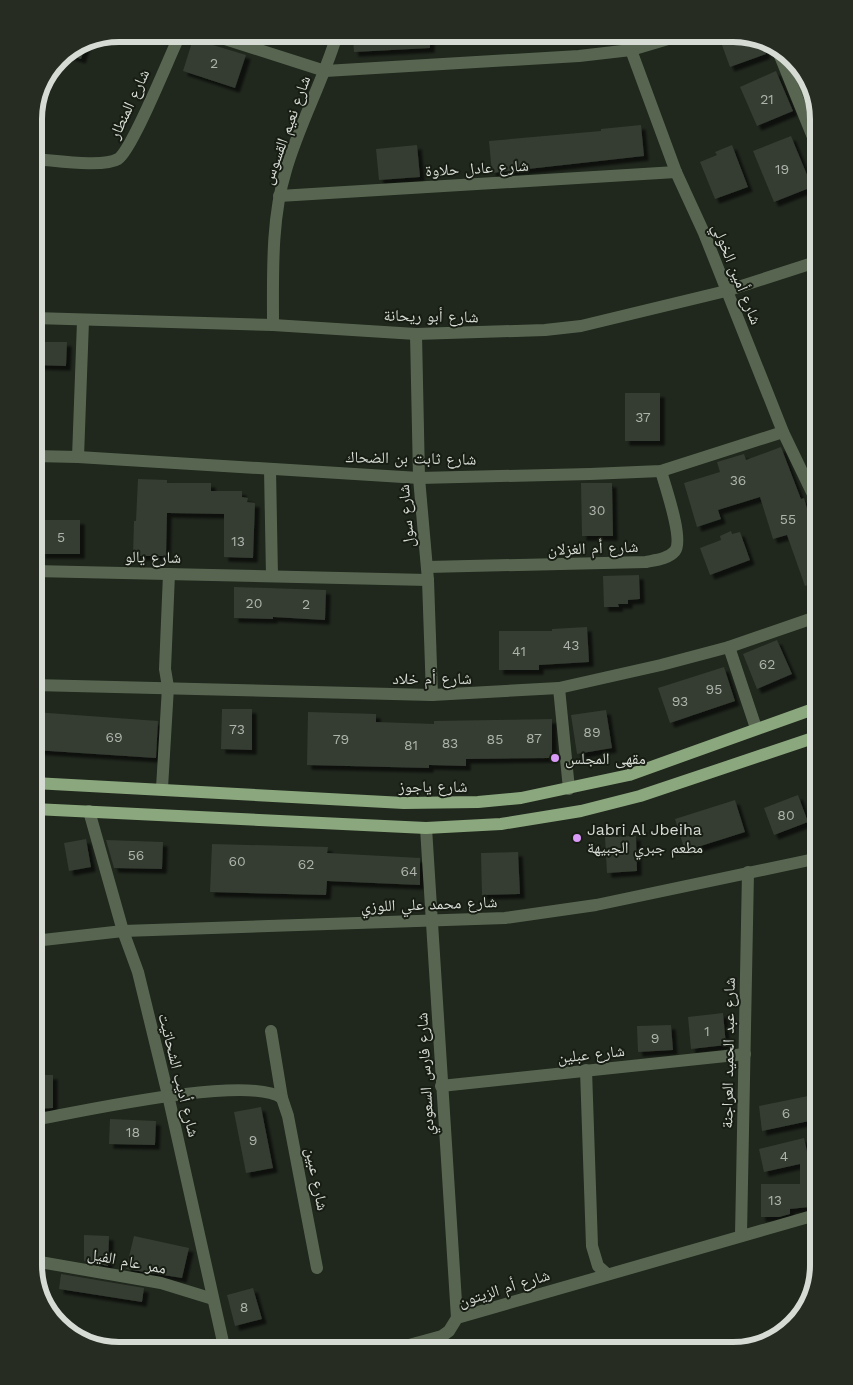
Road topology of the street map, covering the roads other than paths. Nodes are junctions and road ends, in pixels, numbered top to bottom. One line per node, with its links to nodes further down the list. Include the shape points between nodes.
1 (177, 42): 9 (street, شارع المنطار, via 124,154 118,159 99,162)
2 (235, 42): 7 (street)
3 (335, 42): 7 (street, شارع نعيم القسوس)
4 (655, 43): 5 (street)
5 (631, 50): 7 (street); 10 (street, شارع أمين الخولي)
6 (782, 60): 8 (street)
7 (325, 71): 11 (street, شارع نعيم القسوس, via 297,137)
8 (811, 132)
9 (43, 159)
10 (676, 172): 11 (street, شارع عادل حلاوة); 13 (street, شارع أمين الخولي)
11 (280, 196): 16 (street, شارع نعيم القسوس, via 275,239)
12 (811, 264): 13 (street, شارع أبو ريحانة)
13 (726, 291): 17 (street, شارع أبو ريحانة, via 581,326); 18 (street, شارع أمين الخولي)
14 (43, 319): 15 (street, شارع أبو ريحانة)
15 (83, 321): 16 (street, شارع أبو ريحانة); 20 (street)
16 (273, 325): 17 (street, شارع أبو ريحانة)
17 (416, 334): 23 (street, شارع سول)
18 (783, 432): 22 (street, شارع ثابت بن الضحاك); 24 (street, شارع أمين الخولي)
19 (43, 456): 20 (street, شارع ثابت بن الضحاك)
20 (78, 457): 21 (street, شارع ثابت بن الضحاك)
21 (270, 469): 23 (street, شارع ثابت بن الضحاك); 28 (street)
22 (661, 471): 23 (street, شارع ثابت بن الضحاك); 27 (street, شارع أم الغزلان, via 678,539 670,556 646,562)
23 (419, 478): 27 (street, شارع سول)
24 (811, 490)
25 (43, 571): 26 (street, شارع يالو)
26 (169, 574): 28 (street, شارع يالو); 32 (street, via 165,669)
27 (427, 574): 28 (street, شارع يالو); 34 (street, شارع سول)
28 (272, 576)
29 (811, 619): 30 (street, شارع أم خلاد)
30 (729, 647): 33 (street, شارع أم خلاد); 36 (street)
31 (43, 684): 32 (street, شارع أم خلاد)
32 (168, 687): 34 (street, شارع أم خلاد); 39 (street)
33 (559, 688): 34 (street, شارع أم خلاد); 40 (street)
34 (432, 695)
35 (811, 710): 36 (main road, شارع ياجوز)
36 (756, 728): 40 (main road, شارع ياجوز, via 660,765)
37 (811, 739): 43 (main road, via 610,804 501,824)
38 (42, 783): 39 (main road, شارع ياجوز)
39 (162, 788): 40 (main road, شارع ياجوز, via 404,803 512,799)
40 (570, 788)
41 (42, 809): 42 (main road)
42 (89, 811): 43 (main road); 47 (street, شارع أديب الشحاتيت)
43 (426, 828): 46 (street, شارع فارس السعودي)
44 (811, 860): 45 (street, شارع محمد علي اللوزي)
45 (748, 872): 46 (street, شارع محمد علي اللوزي, via 587,907 506,918); 50 (street, شارع عبد الحميد العراجنة)
46 (433, 920): 47 (street, شارع محمد علي اللوزي); 52 (street, شارع فارس السعودي)
47 (123, 930): 48 (street, شارع محمد علي اللوزي); 53 (street, شارع أديب الشحاتيت, via 138,972)
48 (42, 940)
49 (271, 1030): 54 (street, شارع عبين)
50 (744, 1054): 51 (street, شارع عبلين); 57 (street, شارع عبد الحميد العراجنة)
51 (586, 1070): 52 (street, شارع عبلين); 60 (street, via 592,1246 598,1266)
52 (441, 1086): 62 (street, شارع فارس السعودي)
53 (168, 1095): 54 (street, via 266,1091); 55 (street); 61 (street, شارع أديب الشحاتيت)
54 (282, 1098): 59 (street, شارع عبين)
55 (42, 1118)
56 (811, 1216): 57 (street, شارع أم الزيتون)
57 (741, 1235): 60 (street, شارع أم الزيتون)
58 (42, 1261): 61 (street, ممر عام الفيل, via 161,1283)
59 (317, 1268)
60 (607, 1274): 62 (street, شارع أم الزيتون)
61 (213, 1299): 63 (street, شارع أديب الشحاتيت)
62 (457, 1318): 64 (street, شارع أم الزيتون, via 442,1336)
63 (223, 1342)
64 (420, 1342)

